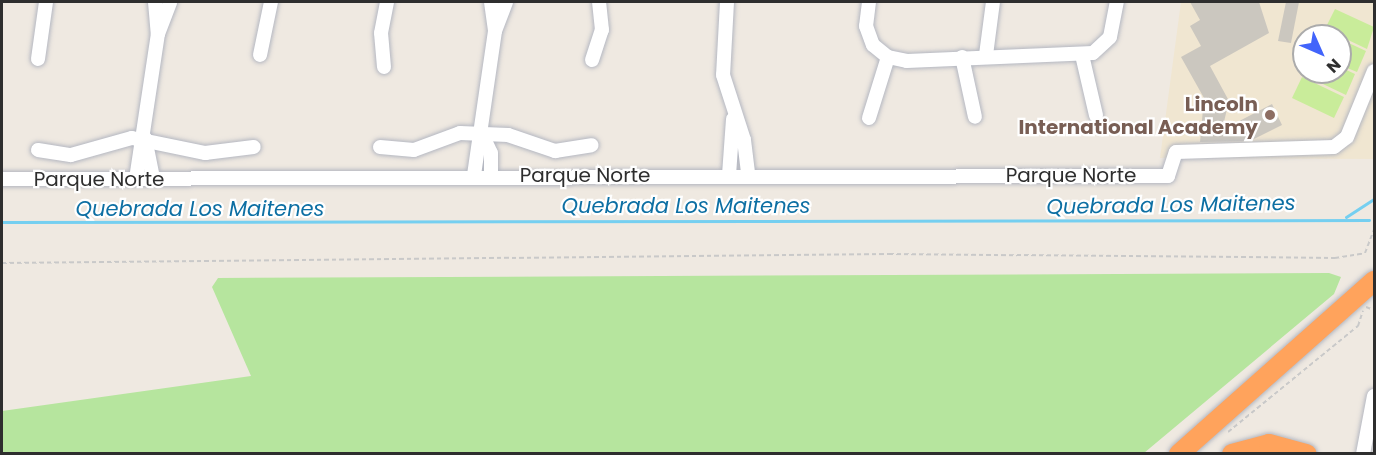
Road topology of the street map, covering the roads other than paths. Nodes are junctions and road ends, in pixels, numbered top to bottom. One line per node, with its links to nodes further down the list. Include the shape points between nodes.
1 (46, 2): 20 (street)
2 (155, 2): 14 (street)
3 (170, 2): 14 (street)
4 (271, 2): 15 (street)
5 (387, 2): 22 (street, via 381,33)
6 (491, 2): 13 (street)
7 (506, 2): 13 (street)
8 (599, 2): 21 (street, via 602,30)
9 (727, 2): 27 (street, via 723,63)
10 (868, 2): 18 (street, via 869,39)
11 (993, 2): 16 (street)
12 (1117, 2): 17 (street, via 1110,38 1096,51)
13 (495, 31): 28 (street)
14 (158, 34): 29 (street)
15 (260, 55)
16 (986, 55): 17 (street); 19 (street)
17 (1082, 55): 24 (street)
18 (888, 57): 19 (street); 26 (street)
19 (962, 57): 25 (street)
20 (38, 59)
21 (592, 60)
22 (384, 67)
23 (1374, 71): 36 (street, Parque Norte, via 1347,137 1334,147 1176,152 1168,176)
24 (1096, 115)
25 (975, 117)
26 (869, 118)
27 (733, 119): 36 (street, via 744,140); 37 (street)
28 (482, 134): 30 (street, via 508,135 555,151); 32 (street, via 454,134 407,151); 34 (street); 35 (street, via 490,153)
29 (146, 138): 31 (street, via 205,153); 33 (street, via 107,141 71,155); 38 (street); 39 (street)
30 (592, 145)
31 (254, 147)
32 (380, 147)
33 (38, 150)
34 (474, 175): 35 (street, Parque Norte); 39 (street, Parque Norte)
35 (491, 175): 37 (street, Parque Norte)
36 (748, 175): 37 (street, Parque Norte)
37 (729, 176)
38 (136, 178): 39 (street, Parque Norte); 40 (street, Parque Norte)
39 (153, 178)
40 (2, 179)
41 (1374, 280): 44 (highway)
42 (1374, 396): 46 (street)
43 (1228, 445): 45 (highway, via 1269,444)
44 (1179, 453)
45 (1307, 453)
46 (1363, 453)

